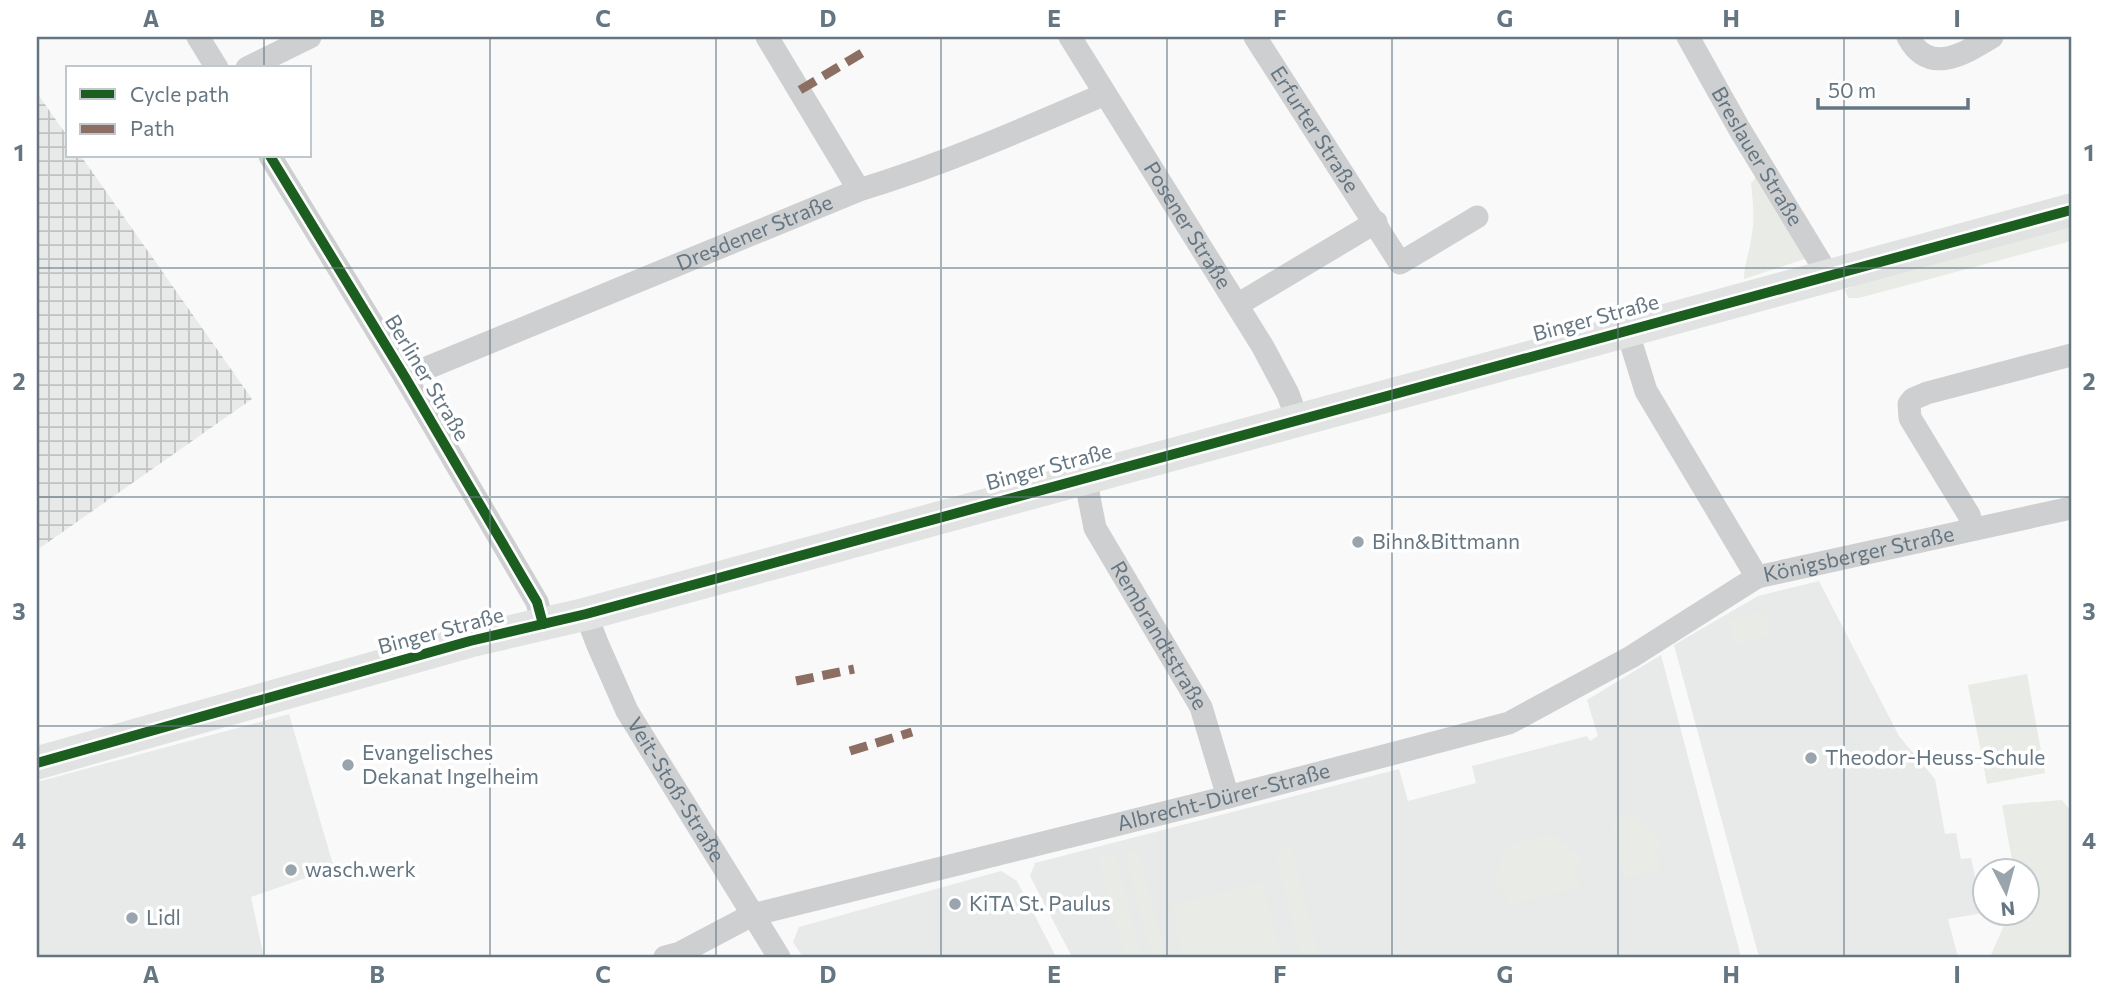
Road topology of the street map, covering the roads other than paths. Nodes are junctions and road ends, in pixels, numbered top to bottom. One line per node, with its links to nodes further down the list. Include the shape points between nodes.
1 (198, 37): 9 (street)
2 (310, 37): 10 (street)
3 (767, 37): 13 (street)
4 (1070, 37): 11 (street, Posener Straße)
5 (1255, 37): 16 (street, Erfurter Straße)
6 (1688, 37): 17 (street, Breslauer Straße)
7 (1908, 37): 8 (street, via 1923,54 1935,59 1965,52)
8 (1992, 37)
9 (216, 66)
10 (251, 66)
11 (1105, 94): 13 (street, Dresdener Straße, via 992,143); 18 (street, Posener Straße)
12 (271, 158): 21 (street, Berliner Straße)
13 (859, 190): 21 (street, Dresdener Straße)
14 (2071, 210): 17 (main road, Binger Straße)
15 (1477, 217): 16 (street, Erfurter Straße, via 1400,263)
16 (1376, 222): 18 (street)
17 (1828, 275): 19 (main road, Binger Straße)
18 (1237, 305): 22 (street, Posener Straße, via 1276,370)
19 (1627, 330): 22 (main road, Binger Straße); 26 (street, Königsberger Straße, via 1646,391)
20 (2071, 355): 25 (street, via 1927,393 1909,404 1910,418)
21 (405, 377): 28 (street, Berliner Straße, via 537,602)
22 (1297, 419): 23 (main road, Binger Straße)
23 (1085, 477): 27 (main road, Binger Straße); 30 (street, Rembrandtstraße, via 1095,528 1201,707)
24 (2071, 508): 25 (street, Königsberger Straße)
25 (1973, 529): 26 (street, Königsberger Straße)
26 (1757, 577): 30 (street, Albrecht-Dürer-Straße, via 1631,657 1509,723)
27 (586, 614): 28 (main road, Binger Straße); 31 (street, Veit-Stoß-Straße, via 627,711)
28 (543, 624): 29 (main road, Binger Straße)
29 (37, 763)
30 (1228, 797): 31 (street, Albrecht-Dürer-Straße)
31 (752, 915): 32 (street, Albrecht-Dürer-Straße); 33 (street, Veit-Stoß-Straße)
32 (665, 957)
33 (779, 957)

